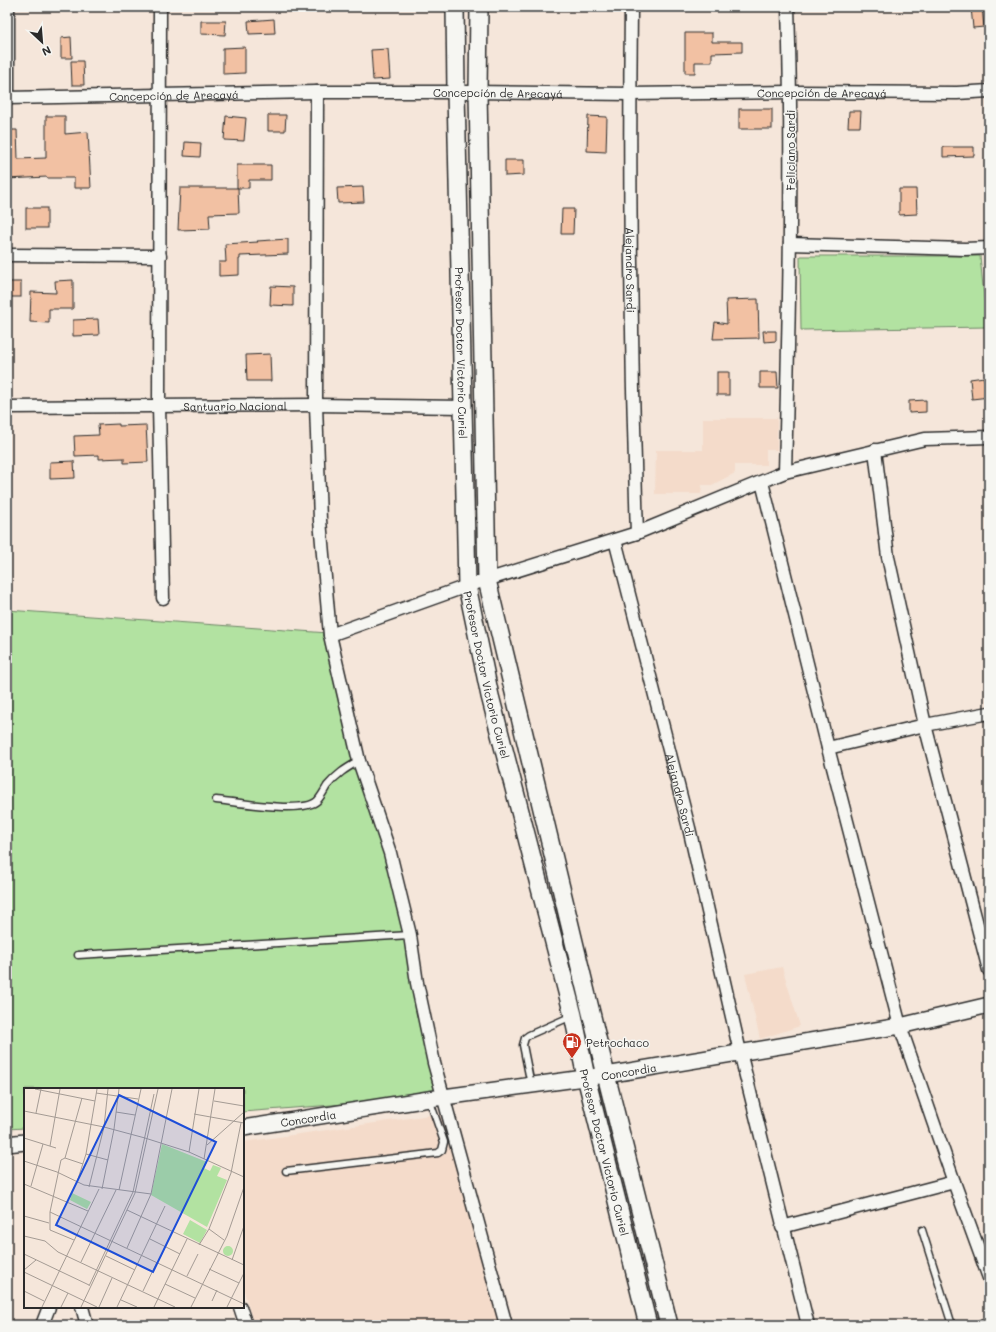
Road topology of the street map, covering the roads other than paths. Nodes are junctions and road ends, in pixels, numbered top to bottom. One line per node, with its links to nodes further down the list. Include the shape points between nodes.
1 (8, 7): 14 (street)
2 (160, 7): 13 (street)
3 (456, 7): 9 (main road, Profesor Doctor Victorio Curiel)
4 (478, 7): 10 (main road, Profesor Doctor Victorio Curiel)
5 (631, 7): 12 (street, Alejandro Sardi)
6 (788, 7): 11 (street, Feliciano Sardi)
7 (989, 91): 11 (street, Concepción de Arecayá)
8 (317, 92): 9 (street, Concepción de Arecayá); 13 (street, Concepción de Arecayá); 20 (street)
9 (456, 92): 10 (street, Concepción de Arecayá); 22 (main road, Profesor Doctor Victorio Curiel)
10 (478, 92): 12 (street, Concepción de Arecayá); 29 (main road, Profesor Doctor Victorio Curiel)
11 (791, 92): 12 (street, Concepción de Arecayá); 15 (street, Feliciano Sardi)
12 (630, 94): 27 (street, Alejandro Sardi)
13 (160, 95): 14 (street, Concepción de Arecayá); 18 (street)
14 (8, 98)
15 (790, 244): 16 (street); 25 (street, Feliciano Sardi)
16 (989, 248)
17 (7, 255): 18 (street)
18 (160, 256): 19 (street)
19 (159, 405): 20 (street, Santuario Nacional); 21 (street, Santuario Nacional); 31 (street)
20 (316, 405): 22 (street, Santuario Nacional); 32 (street, via 320,520)
21 (7, 407)
22 (463, 407): 30 (main road, Profesor Doctor Victorio Curiel)
23 (989, 437): 24 (street, via 924,439)
24 (875, 450): 25 (street); 34 (street, via 888,557)
25 (786, 472): 26 (street)
26 (762, 482): 27 (street); 35 (street)
27 (637, 533): 28 (street)
28 (615, 540): 29 (street); 44 (street, Alejandro Sardi, via 687,821)
29 (487, 580): 30 (street); 45 (main road, Profesor Doctor Victorio Curiel)
30 (467, 586): 32 (street); 42 (main road, Profesor Doctor Victorio Curiel, via 490,696)
31 (164, 598)
32 (330, 635): 36 (street)
33 (989, 713): 34 (street)
34 (925, 725): 35 (street); 40 (street)
35 (828, 748): 43 (street)
36 (359, 761): 37 (lane, via 342,770 316,802 304,807 287,808); 38 (street, via 386,840)
37 (216, 800)
38 (410, 935): 39 (lane); 48 (street, via 434,1064)
39 (78, 955)
40 (989, 970)
41 (989, 1005): 43 (street, Concordia)
42 (573, 1015): 46 (main road, Profesor Doctor Victorio Curiel); 47 (lane, via 525,1038 523,1045)
43 (900, 1026): 44 (street, Concordia); 53 (street)
44 (740, 1052): 45 (street, Concordia); 54 (street, Alejandro Sardi)
45 (606, 1075): 46 (street, Concordia); 66 (main road, Profesor Doctor Victorio Curiel)
46 (586, 1077): 47 (street, Concordia); 65 (main road, Profesor Doctor Victorio Curiel)
47 (531, 1085): 48 (street, Concordia)
48 (436, 1098): 49 (street, Concordia); 52 (lane, via 444,1142 442,1150 438,1153); 64 (street)
49 (244, 1128)
50 (24, 1142): 51 (street)
51 (7, 1144)
52 (286, 1171)
53 (954, 1182): 54 (street); 56 (street)
54 (782, 1226): 67 (street, Alejandro Sardi)
55 (922, 1230): 68 (lane)
56 (989, 1278)
57 (49, 1308): 61 (street)
58 (82, 1308): 62 (street)
59 (240, 1308): 63 (street)
60 (989, 1323): 69 (street)
61 (42, 1325)
62 (87, 1325)
63 (246, 1325)
64 (506, 1325)
65 (648, 1325)
66 (669, 1325)
67 (808, 1325)
68 (952, 1325)
69 (984, 1325)

